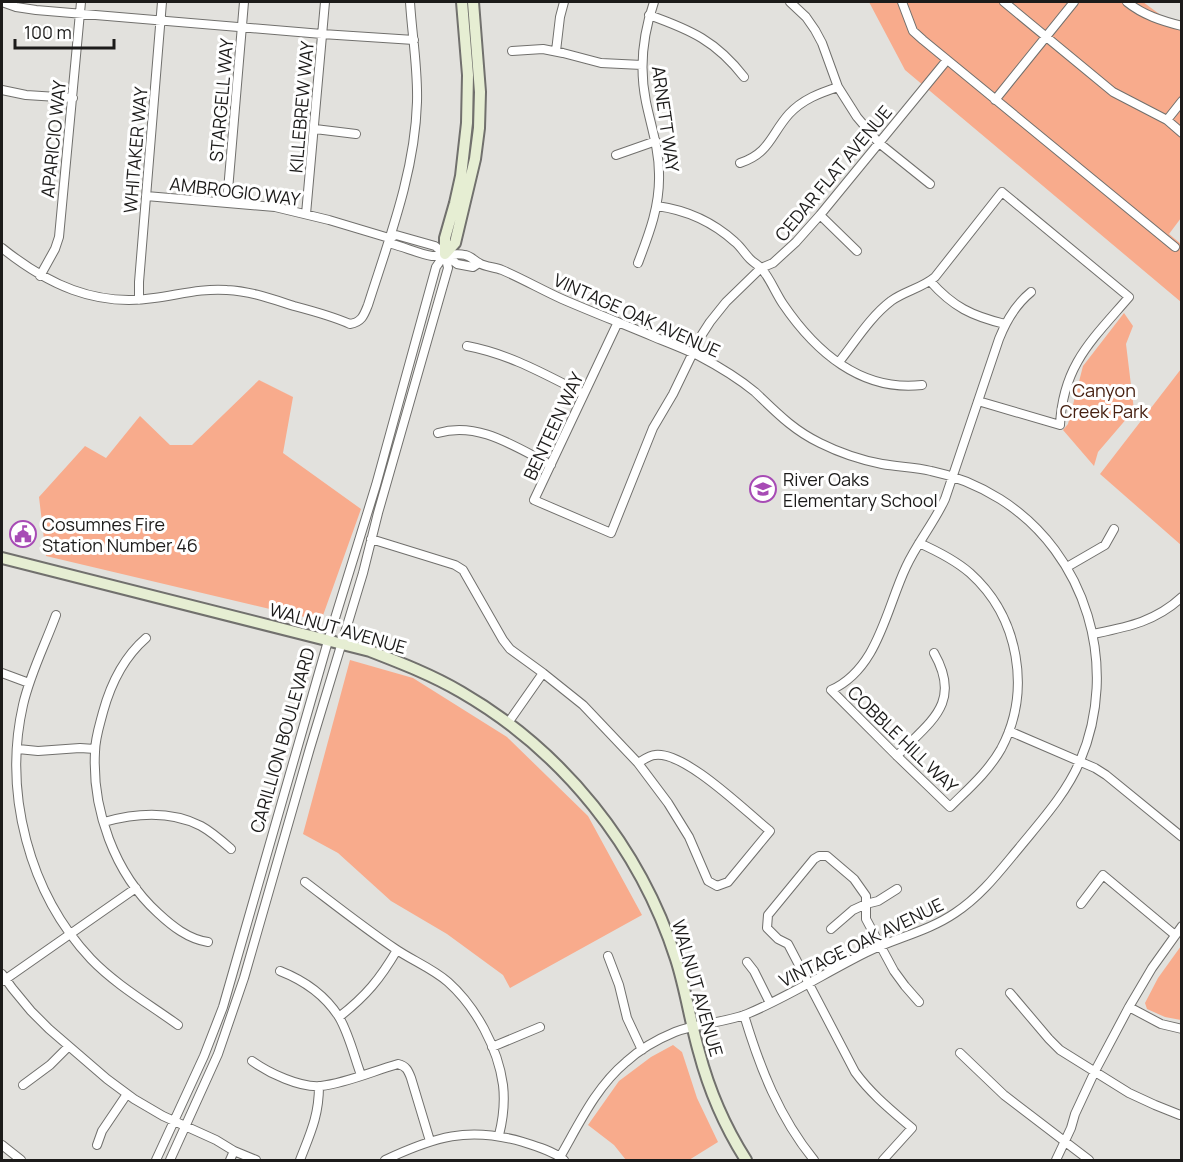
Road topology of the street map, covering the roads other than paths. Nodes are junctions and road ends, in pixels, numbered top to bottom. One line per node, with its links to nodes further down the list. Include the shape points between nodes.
1 (2, 2): 16 (street)
2 (81, 2): 16 (street, APARICIO WAY)
3 (162, 2): 18 (street, WHITAKER WAY)
4 (244, 2): 20 (street, STARGELL WAY)
5 (325, 2): 21 (street, KILLEBREW WAY)
6 (410, 2): 23 (street)
7 (462, 2): 52 (street, CARILLION BOULEVARD, via 467,123)
8 (473, 2): 52 (street, CARILLION BOULEVARD, via 480,92 476,149 455,243)
9 (564, 2): 25 (street)
10 (654, 2): 17 (street, ARNETT WAY)
11 (790, 2): 29 (street, via 815,30)
12 (902, 2): 26 (street, via 913,31)
13 (1004, 2): 22 (street)
14 (1074, 2): 22 (street)
15 (1127, 2): 19 (street, via 1156,19)
16 (80, 14): 18 (street); 31 (street, APARICIO WAY)
17 (649, 15): 27 (street, ARNETT WAY); 28 (street, via 706,40)
18 (160, 21): 20 (street); 43 (street, WHITAKER WAY)
19 (1182, 26)
20 (242, 27): 21 (street); 44 (street, STARGELL WAY)
21 (322, 34): 23 (street); 35 (street, KILLEBREW WAY)
22 (1046, 37): 32 (street); 34 (street, via 1113,92)
23 (414, 40): 48 (street, via 417,86 413,148)
24 (512, 51): 25 (street)
25 (556, 51): 27 (street, via 602,63)
26 (947, 60): 32 (street); 39 (street, CEDAR FLAT AVENUE)
27 (642, 65): 38 (street, ARNETT WAY, via 645,98)
28 (744, 77)
29 (838, 87): 39 (street); 41 (street, via 799,105 767,146)
30 (2, 90): 31 (street)
31 (73, 98): 55 (street, APARICIO WAY, via 59,237)
32 (995, 100): 49 (street)
33 (1182, 101): 34 (street)
34 (1167, 120): 36 (street)
35 (315, 129): 37 (street); 46 (street, KILLEBREW WAY)
36 (1182, 133)
37 (356, 134)
38 (656, 141): 40 (street); 45 (street, ARNETT WAY)
39 (879, 143): 42 (street); 47 (street, CEDAR FLAT AVENUE)
40 (616, 155)
41 (740, 162)
42 (930, 184)
43 (146, 196): 44 (street, AMBROGIO WAY); 58 (street, WHITAKER WAY)
44 (227, 202): 46 (street, AMBROGIO WAY)
45 (657, 206): 53 (street, ARNETT WAY); 54 (street, via 689,213 716,227)
46 (306, 214): 48 (street, AMBROGIO WAY)
47 (820, 216): 51 (street); 54 (street, CEDAR FLAT AVENUE, via 773,263)
48 (389, 238): 52 (street, AMBROGIO WAY, via 396,235 435,246); 58 (street, via 368,305 357,323 253,293 227,290)
49 (1174, 247)
50 (2, 249): 55 (street)
51 (857, 251)
52 (445, 254): 59 (street, VINTAGE OAK AVENUE, via 457,264 473,267 479,263 500,269); 72 (street, CARILLION BOULEVARD, via 448,268); 80 (street, CARILLION BOULEVARD, via 436,267)
53 (638, 263)
54 (761, 268): 62 (street, CEDAR FLAT AVENUE, via 717,312); 63 (street, via 799,326)
55 (40, 276): 58 (street, via 86,294)
56 (930, 281): 60 (street, via 963,310); 63 (street, via 884,307); 66 (street, via 1002,192 1129,297 1073,369 1063,395 1060,425)
57 (1031, 292): 60 (street)
58 (139, 300)
59 (618, 322): 62 (street, VINTAGE OAK AVENUE); 65 (street, BENTEEN WAY)
60 (1005, 324): 66 (street)
61 (467, 346): 65 (street, via 508,357)
62 (692, 353): 69 (street, VINTAGE OAK AVENUE, via 741,382 788,423 826,446 865,460); 71 (street, CEDAR FLAT AVENUE, via 653,428)
63 (839, 362): 64 (street, via 879,383)
64 (922, 385)
65 (584, 394): 68 (street, BENTEEN WAY)
66 (978, 401): 69 (street)
67 (438, 433): 68 (street, via 458,429 484,432)
68 (551, 465): 71 (street, BENTEEN WAY, via 534,500)
69 (953, 476): 73 (street, via 940,509); 75 (street, VINTAGE OAK AVENUE, via 987,491 1018,512 1045,537)
70 (1114, 529): 75 (street, via 1105,545)
71 (611, 533)
72 (371, 539): 81 (street, CARILLION BOULEVARD); 84 (street, via 463,570 503,640)
73 (919, 543): 87 (street, COBBLE HILL WAY, via 969,572 1003,615 1014,646 1018,675); 90 (street, COBBLE HILL WAY, via 875,645 856,671 831,690)
74 (2, 558): 80 (street, WALNUT AVENUE)
75 (1067, 567): 78 (street, VINTAGE OAK AVENUE)
76 (1182, 597): 78 (street, via 1136,625)
77 (56, 615): 85 (street)
78 (1093, 634): 91 (street, VINTAGE OAK AVENUE, via 1097,690 1092,726)
79 (146, 638): 89 (street, via 132,651 113,682)
80 (328, 641): 81 (street, WALNUT AVENUE); 134 (street, CARILLION BOULEVARD, via 223,1007)
81 (343, 644): 86 (street, WALNUT AVENUE, via 431,676); 135 (street, CARILLION BOULEVARD, via 238,998)
82 (934, 653): 90 (street, via 945,677 943,702)
83 (2, 673): 85 (street)
84 (543, 673): 86 (street); 92 (street, via 583,705)
85 (29, 683): 88 (street)
86 (508, 723): 121 (street, WALNUT AVENUE, via 569,777 633,862 666,929)
87 (1009, 731): 90 (street, COBBLE HILL WAY, via 986,770 950,807); 91 (street)
88 (18, 748): 89 (street); 103 (street, via 18,801 30,855 47,896)
89 (95, 749): 93 (street, via 96,783)
90 (897, 756)
91 (1080, 761): 94 (street, via 1106,775); 106 (street, VINTAGE OAK AVENUE, via 1054,806 971,902 928,929)
92 (638, 763): 92 (street, via 679,820 708,881 717,886 728,882 770,831 687,765 654,754)
93 (104, 822): 95 (street, via 143,814 170,816 201,826); 97 (street, via 117,858)
94 (1182, 837)
95 (231, 849)
96 (305, 882): 107 (street)
97 (136, 888): 103 (street); 105 (street, via 176,928)
98 (897, 889): 99 (street)
99 (866, 904): 102 (street); 106 (street, via 866,918); 112 (street, via 866,896 854,879 827,856 819,856 768,915 767,928 788,944)
100 (1081, 904): 104 (street, via 1103,875)
101 (1182, 926): 104 (street)
102 (831, 929)
103 (69, 933): 111 (street); 119 (street, via 105,972)
104 (1174, 935): 116 (street)
105 (208, 942)
106 (882, 946): 112 (street, VINTAGE OAK AVENUE); 114 (street, via 894,971)
107 (397, 950): 118 (street, via 364,997); 124 (street, via 447,981 461,995 485,1029)
108 (608, 956): 125 (street, via 627,1018)
109 (747, 962): 115 (street)
110 (280, 971): 118 (street, via 317,992)
111 (3, 978): 123 (street)
112 (808, 983): 115 (street, VINTAGE OAK AVENUE); 153 (street, via 863,1084 912,1128)
113 (1010, 993): 128 (street, via 1055,1045)
114 (920, 1002)
115 (770, 1003): 117 (street, VINTAGE OAK AVENUE)
116 (1129, 1007): 122 (street, via 1161,1024); 128 (street)
117 (744, 1015): 121 (street, VINTAGE OAK AVENUE); 152 (street, via 773,1094)
118 (339, 1017): 129 (street)
119 (178, 1025)
120 (540, 1027): 124 (street)
121 (692, 1028): 125 (street, VINTAGE OAK AVENUE, via 675,1032); 151 (street, WALNUT AVENUE, via 712,1093)
122 (1182, 1029)
123 (68, 1047): 130 (street); 132 (street)
124 (492, 1047): 136 (street, via 503,1083)
125 (642, 1050): 143 (street, VINTAGE OAK AVENUE, via 609,1078 582,1118)
126 (960, 1053): 138 (street, via 1004,1095)
127 (252, 1061): 131 (street, via 275,1075)
128 (1095, 1071): 133 (street, via 1136,1097); 138 (street)
129 (361, 1075): 131 (street); 137 (street, via 404,1065)
130 (22, 1085)
131 (319, 1086): 150 (street, via 316,1119)
132 (127, 1094): 134 (street); 140 (street)
133 (1180, 1115)
134 (174, 1122): 135 (street); 146 (street, CARILLION BOULEVARD)
135 (185, 1127): 141 (street); 147 (street, CARILLION BOULEVARD)
136 (499, 1136): 137 (street, via 446,1136); 143 (street, via 533,1145)
137 (430, 1141): 144 (street)
138 (1065, 1142): 154 (street); 155 (street)
139 (2, 1145): 142 (street)
140 (97, 1145)
141 (234, 1151): 148 (street); 149 (street)
142 (10, 1157): 145 (street)
143 (562, 1159)
144 (386, 1160)
145 (21, 1161)
146 (156, 1161)
147 (170, 1161)
148 (230, 1161)
149 (256, 1161)
150 (300, 1161)
151 (746, 1161)
152 (814, 1161)
153 (884, 1161)
154 (1056, 1161)
155 (1089, 1161)

